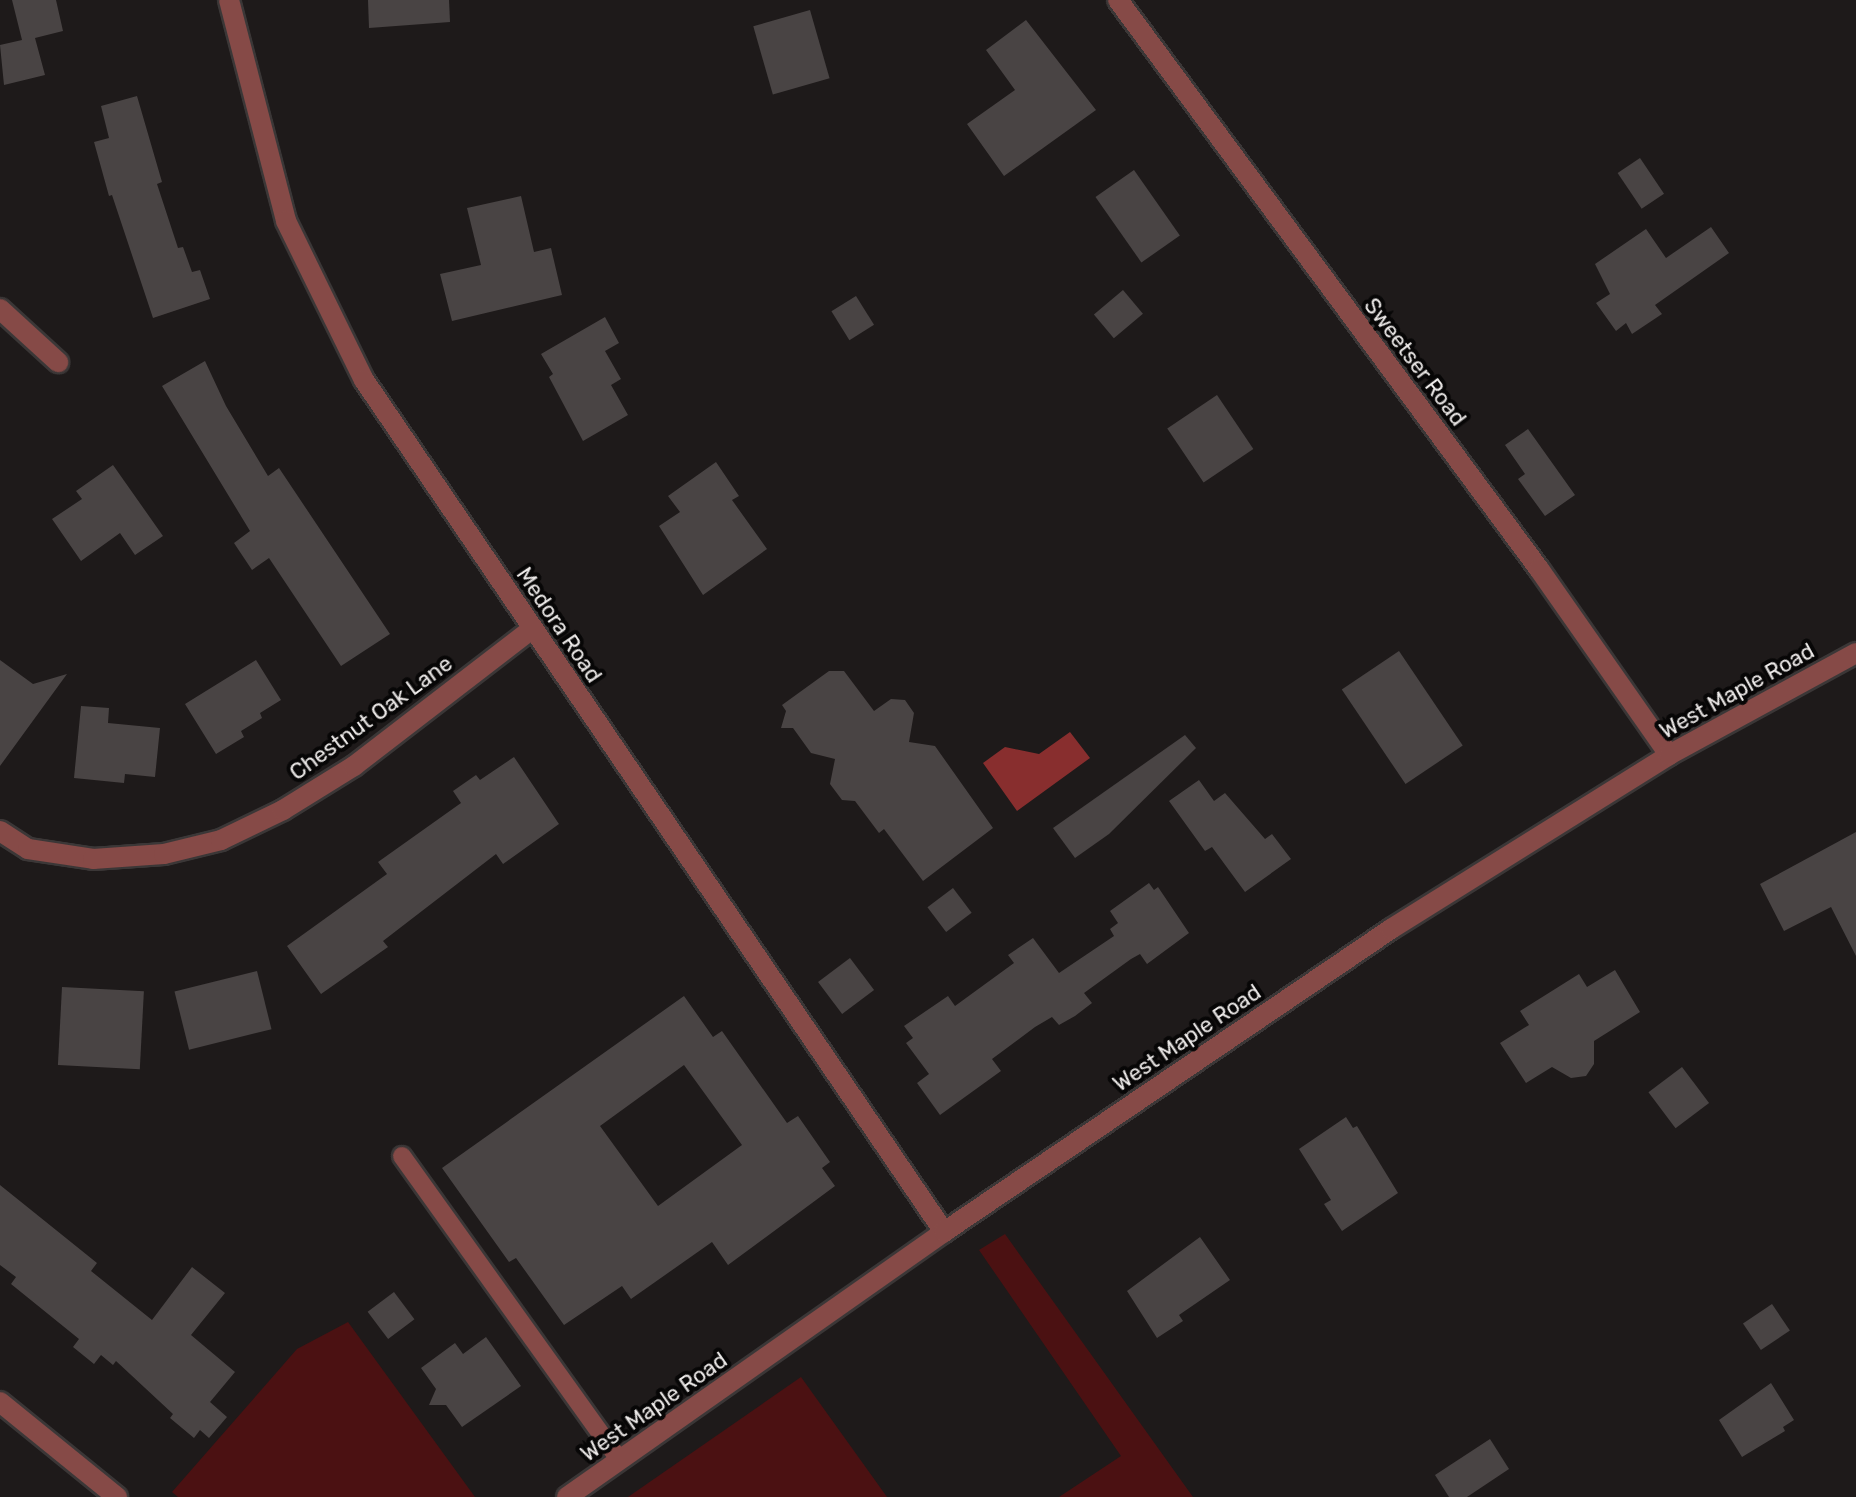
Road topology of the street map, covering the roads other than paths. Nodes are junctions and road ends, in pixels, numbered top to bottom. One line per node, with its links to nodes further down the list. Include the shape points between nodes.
1 (229, 0): 5 (street, Medora Road, via 286,221 305,266 364,380)
2 (1118, 0): 7 (street, Sweetser Road, via 1539,569)
3 (0, 309): 4 (street)
4 (58, 362)
5 (532, 629): 8 (street, Chestnut Oak Lane, via 354,766 221,840 164,854 93,859 28,849); 10 (street, Medora Road)
6 (1856, 653): 7 (street, West Maple Road)
7 (1669, 755): 10 (street, West Maple Road, via 1391,929)
8 (0, 831)
9 (402, 1156): 12 (lane)
10 (944, 1232): 12 (street, West Maple Road)
11 (0, 1402): 13 (street)
12 (620, 1460): 14 (street, West Maple Road)
13 (117, 1497)
14 (567, 1497)

